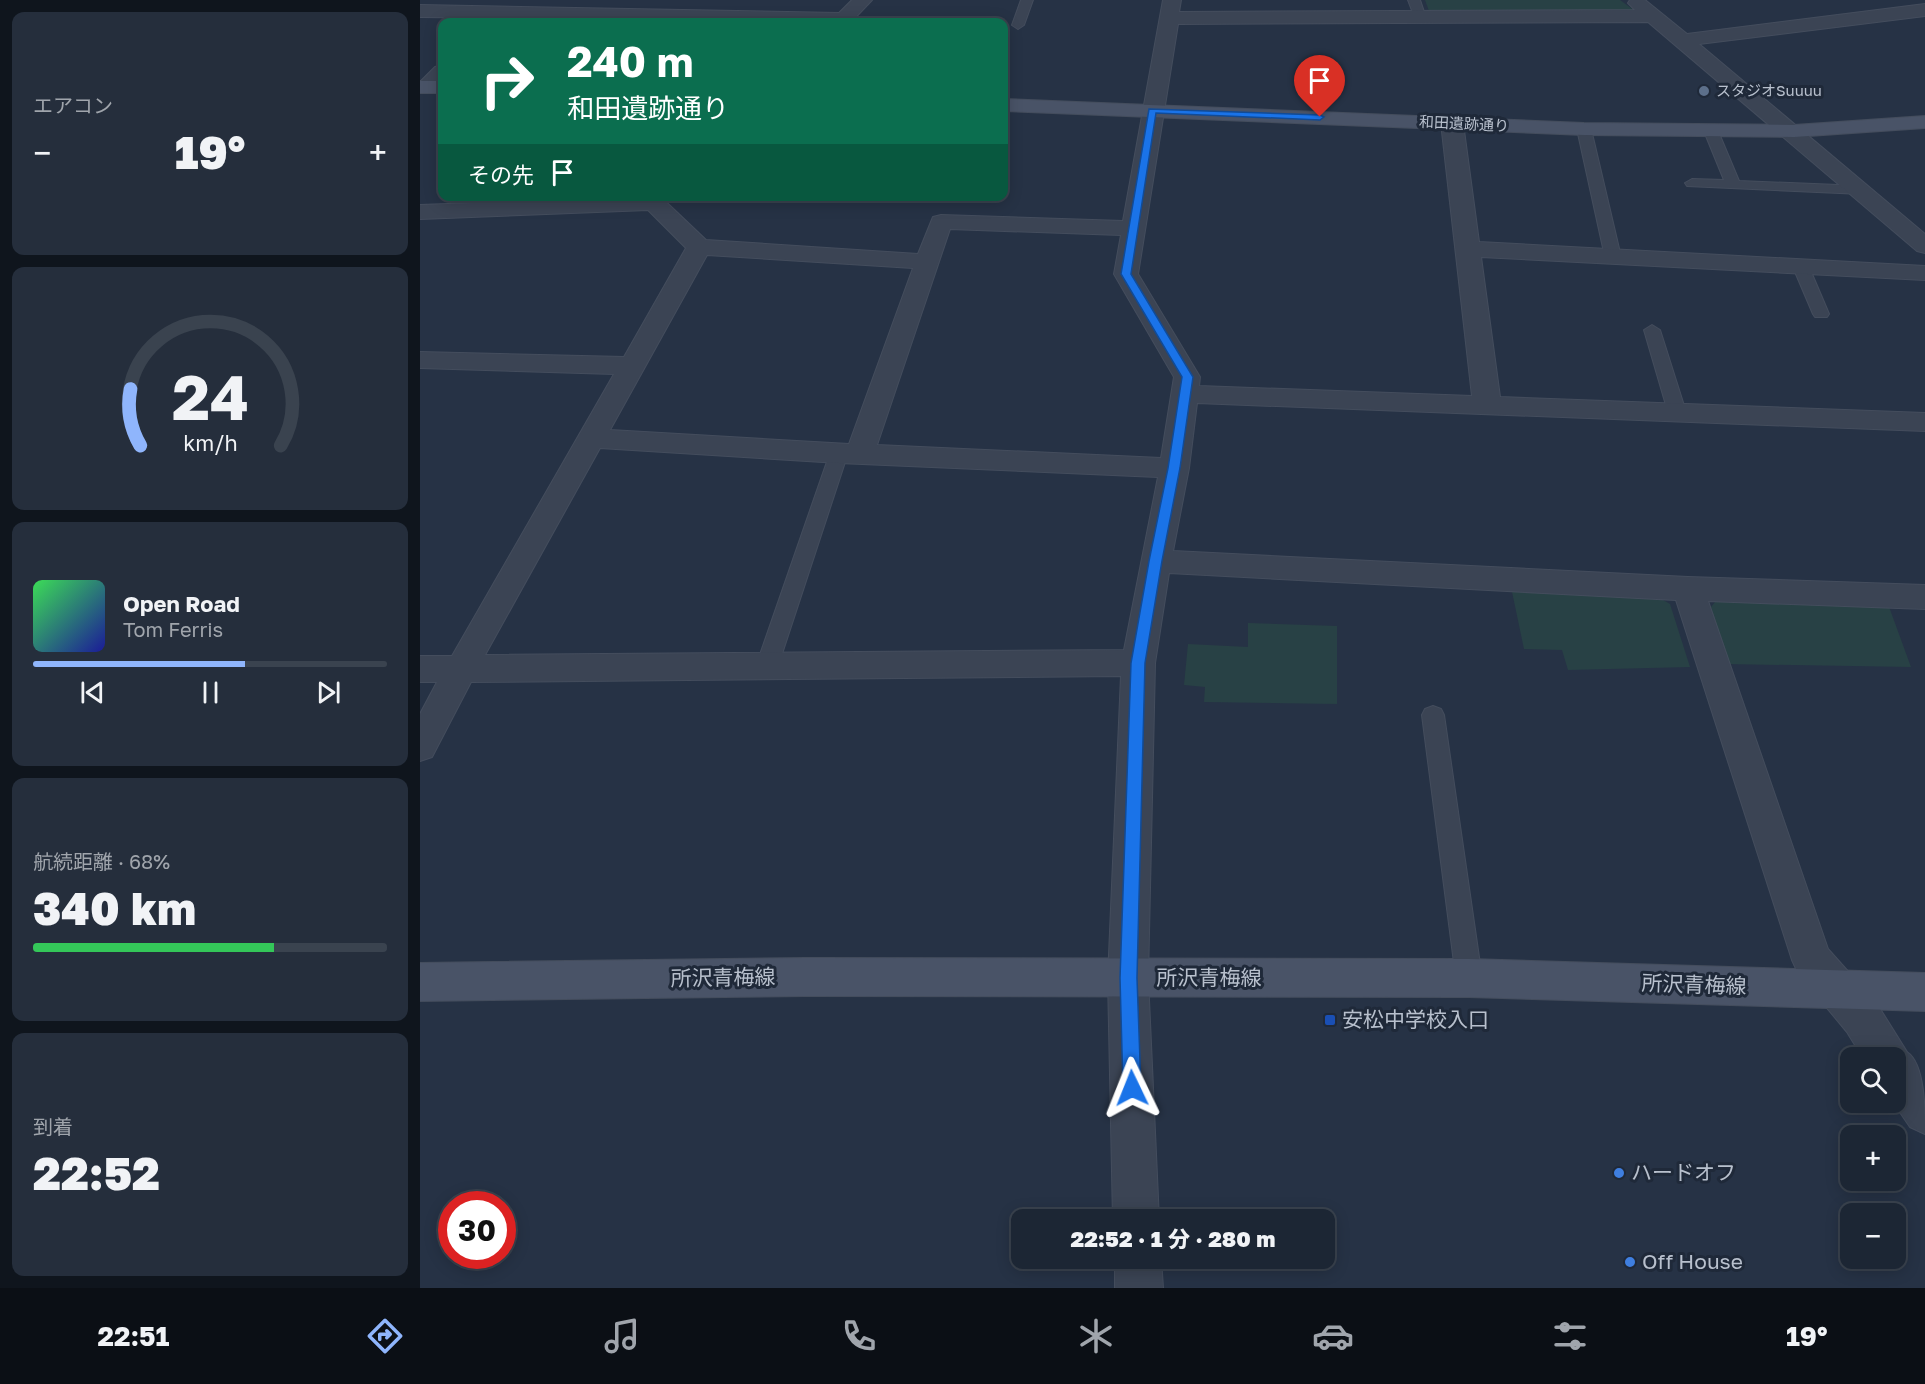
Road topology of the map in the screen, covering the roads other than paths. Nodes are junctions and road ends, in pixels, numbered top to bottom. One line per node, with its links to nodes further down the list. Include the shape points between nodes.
1 (1027, 0): 13 (lane)
2 (1633, 0): 9 (street)
3 (872, 3): 11 (street); 12 (street)
4 (1171, 9): 5 (street); 16 (street)
5 (1417, 9): 9 (street)
6 (1925, 10): 14 (street)
7 (420, 11): 8 (street)
8 (501, 12): 10 (street)
9 (1653, 16): 14 (street)
10 (795, 18)
11 (846, 18)
12 (864, 18)
13 (1018, 26)
14 (1686, 40): 21 (street)
15 (1008, 105): 16 (street, 和田遺跡通り)
16 (1152, 111): 18 (street, 和田遺跡通り); 28 (street)
17 (1925, 122): 21 (street, 和田遺跡通り)
18 (1452, 123): 19 (street, 和田遺跡通り); 31 (street)
19 (1584, 129): 20 (street, 和田遺跡通り); 32 (lane)
20 (1711, 131): 21 (street, 和田遺跡通り); 23 (lane)
21 (1794, 131): 24 (street)
22 (1692, 183): 23 (lane)
23 (1733, 185): 24 (lane)
24 (1862, 190): 29 (street)
25 (637, 201): 27 (street)
26 (658, 201): 30 (street)
27 (420, 212)
28 (1133, 228): 33 (street, via 941,222); 40 (street, via 1126,274 1187,377)
29 (1925, 246)
30 (699, 247): 33 (street); 39 (street)
31 (1467, 249): 32 (street); 41 (street)
32 (1613, 257): 34 (street)
33 (927, 262): 45 (street)
34 (1801, 267): 35 (street); 36 (lane)
35 (1925, 273)
36 (1821, 314)
37 (1652, 330): 42 (lane)
38 (420, 360): 39 (street)
39 (633, 366): 44 (street)
40 (1186, 394): 41 (street); 46 (street)
41 (1487, 405): 42 (street)
42 (1677, 412): 43 (street)
43 (1925, 422)
44 (590, 438): 45 (street); 53 (street)
45 (850, 453): 46 (street); 51 (lane)
46 (1174, 468): 47 (street)
47 (1155, 561): 48 (street); 50 (street)
48 (1688, 589): 49 (street); 59 (street, via 1812,960)
49 (1925, 597)
50 (1138, 663): 51 (street); 56 (street)
51 (767, 666): 53 (street)
52 (420, 669): 53 (street)
53 (460, 669): 55 (street)
54 (1432, 715): 57 (lane)
55 (420, 747)
56 (1128, 978): 57 (street, 所沢青梅線); 58 (street, 所沢青梅線); 64 (street)
57 (1469, 978): 59 (street, 所沢青梅線)
58 (420, 982)
59 (1836, 989): 60 (street, 所沢青梅線); 61 (street)
60 (1925, 992)
61 (1881, 1047)
62 (1906, 1084): 63 (street)
63 (1925, 1112)
64 (1136, 1209)
65 (1138, 1269): 66 (street)
66 (1139, 1288)

